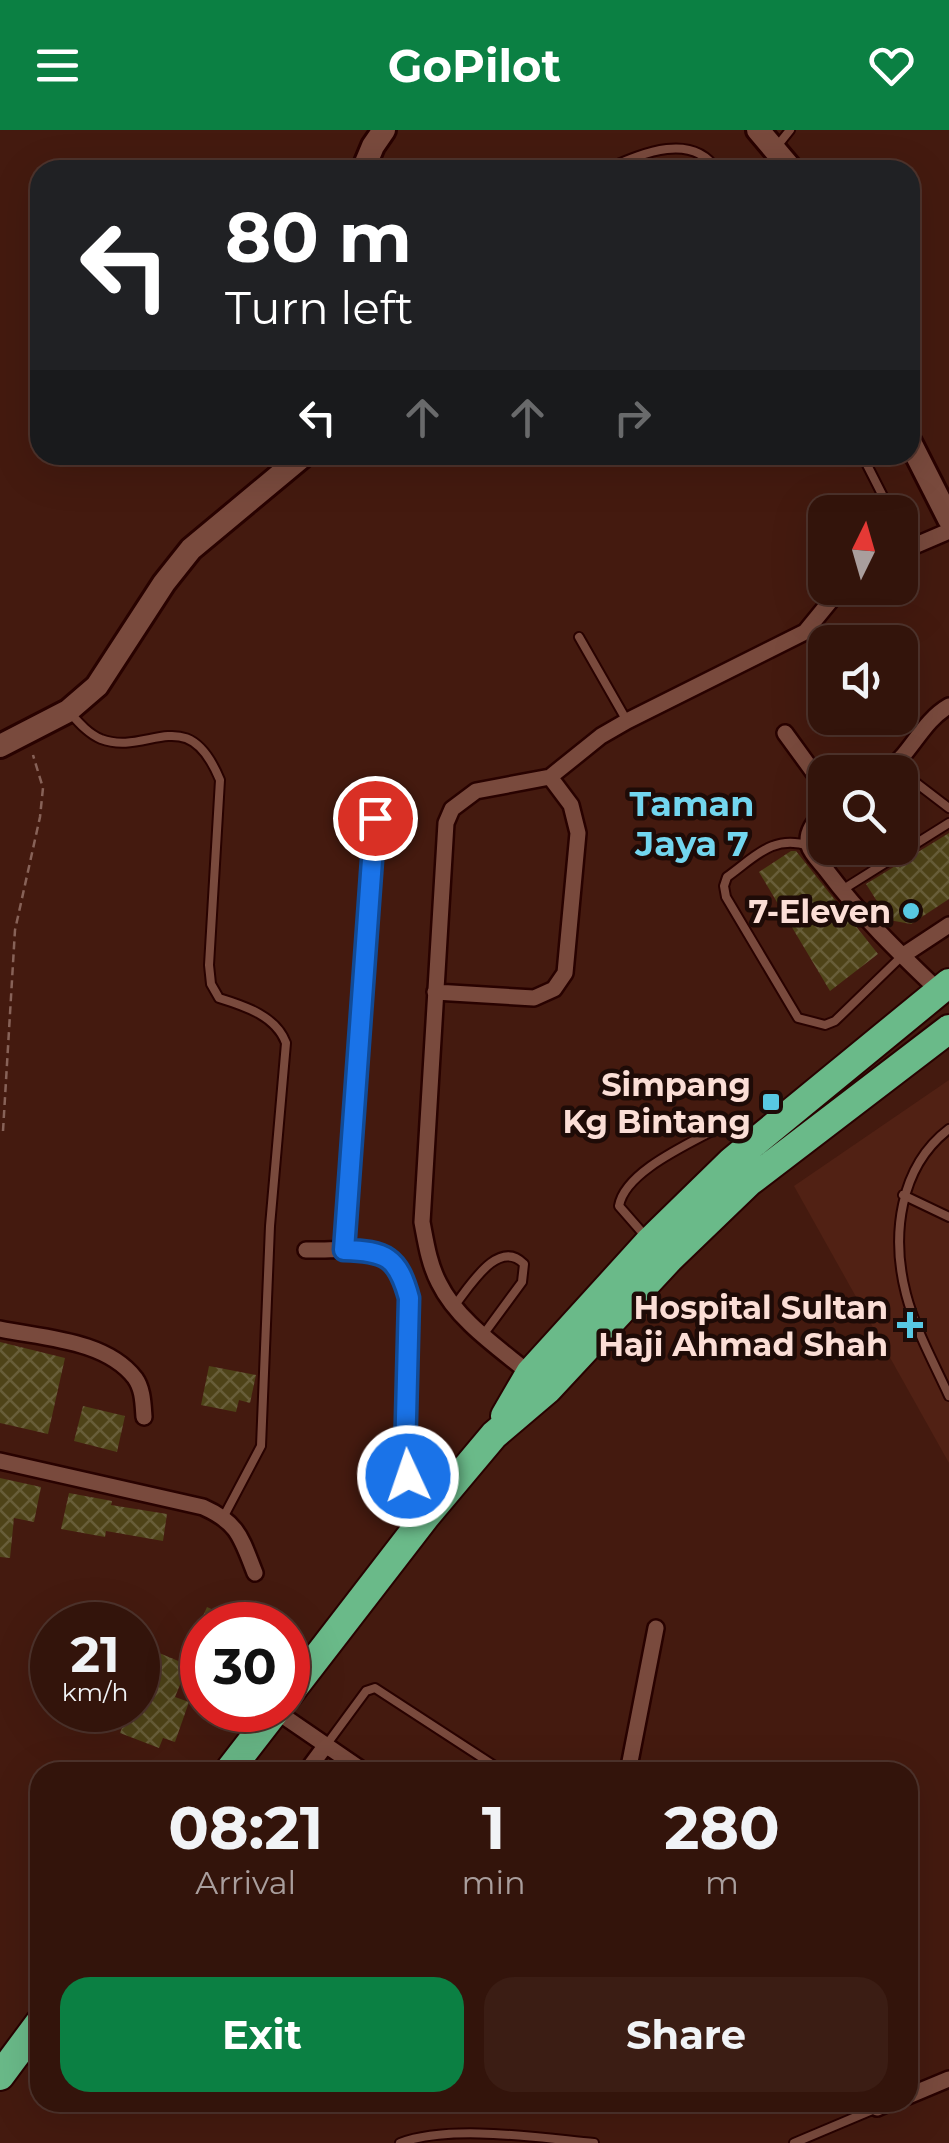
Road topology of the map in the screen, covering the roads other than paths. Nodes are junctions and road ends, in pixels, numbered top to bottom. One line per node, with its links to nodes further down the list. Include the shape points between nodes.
1 (384, 130): 4 (street)
2 (758, 130): 3 (street)
3 (783, 139)
4 (367, 160)
5 (627, 160): 6 (lane, via 668,142)
6 (709, 160)
7 (920, 462): 11 (street)
8 (292, 465): 17 (street, via 190,549 97,686)
9 (867, 465): 10 (lane)
10 (882, 495)
11 (949, 520)
12 (949, 531): 13 (street)
13 (918, 543)
14 (827, 605): 18 (street, via 805,632)
15 (579, 638): 18 (lane)
16 (949, 706): 21 (street)
17 (68, 711): 20 (street); 50 (lane, via 101,739 181,737 212,761 220,780 211,984 220,998 281,1029 286,1042 261,1446)
18 (627, 721): 23 (street)
19 (784, 734): 22 (street)
20 (0, 746)
21 (901, 755)
22 (808, 766)
23 (550, 776): 34 (street, via 476,791 452,809); 34 (street, via 571,805 578,833 565,973 554,989 534,998)
24 (918, 788): 25 (lane)
25 (949, 808)
26 (375, 818): 42 (street)
27 (949, 823): 30 (lane)
28 (808, 846): 32 (lane, via 780,841 727,877 724,886 798,1018 825,1026)
29 (823, 865): 30 (street)
30 (842, 890): 32 (street)
31 (949, 925): 32 (street)
32 (902, 956): 33 (street)
33 (944, 987): 37 (highway)
34 (434, 992): 43 (street, via 422,1222 429,1260)
35 (949, 1029): 46 (highway, via 749,1182)
36 (949, 1129): 38 (lane, via 914,1170)
37 (762, 1137): 40 (highway); 40 (lane, via 725,1124 632,1179 619,1206)
38 (903, 1195): 39 (lane); 47 (lane, via 905,1292)
39 (949, 1216)
40 (650, 1241): 46 (highway)
41 (306, 1250): 42 (street)
42 (344, 1250): 51 (street, via 391,1259 403,1275 409,1298 405,1457)
43 (454, 1306): 45 (street); 45 (lane, via 490,1262 517,1256 524,1264 522,1282)
44 (0, 1328): 48 (street, via 102,1351 134,1377)
45 (483, 1334): 46 (street)
46 (539, 1381): 51 (highway)
47 (949, 1396)
48 (144, 1417)
49 (0, 1461): 50 (street)
50 (224, 1516): 52 (street, via 238,1530)
51 (426, 1516): 54 (highway)
52 (255, 1572)
53 (656, 1628): 62 (street)
54 (310, 1667)
55 (259, 1732): 58 (highway)
56 (307, 1732): 57 (street)
57 (326, 1745): 59 (street); 60 (street); 61 (lane, via 375,1688)
58 (236, 1762)
59 (313, 1762)
60 (351, 1762)
61 (489, 1762)
62 (630, 1762)
63 (30, 2036): 64 (highway)
64 (0, 2076)
65 (949, 2079): 66 (street)
66 (918, 2092)
67 (863, 2112): 70 (lane)
68 (400, 2143): 69 (lane, via 417,2136 497,2135)
69 (594, 2143)
70 (794, 2143)

